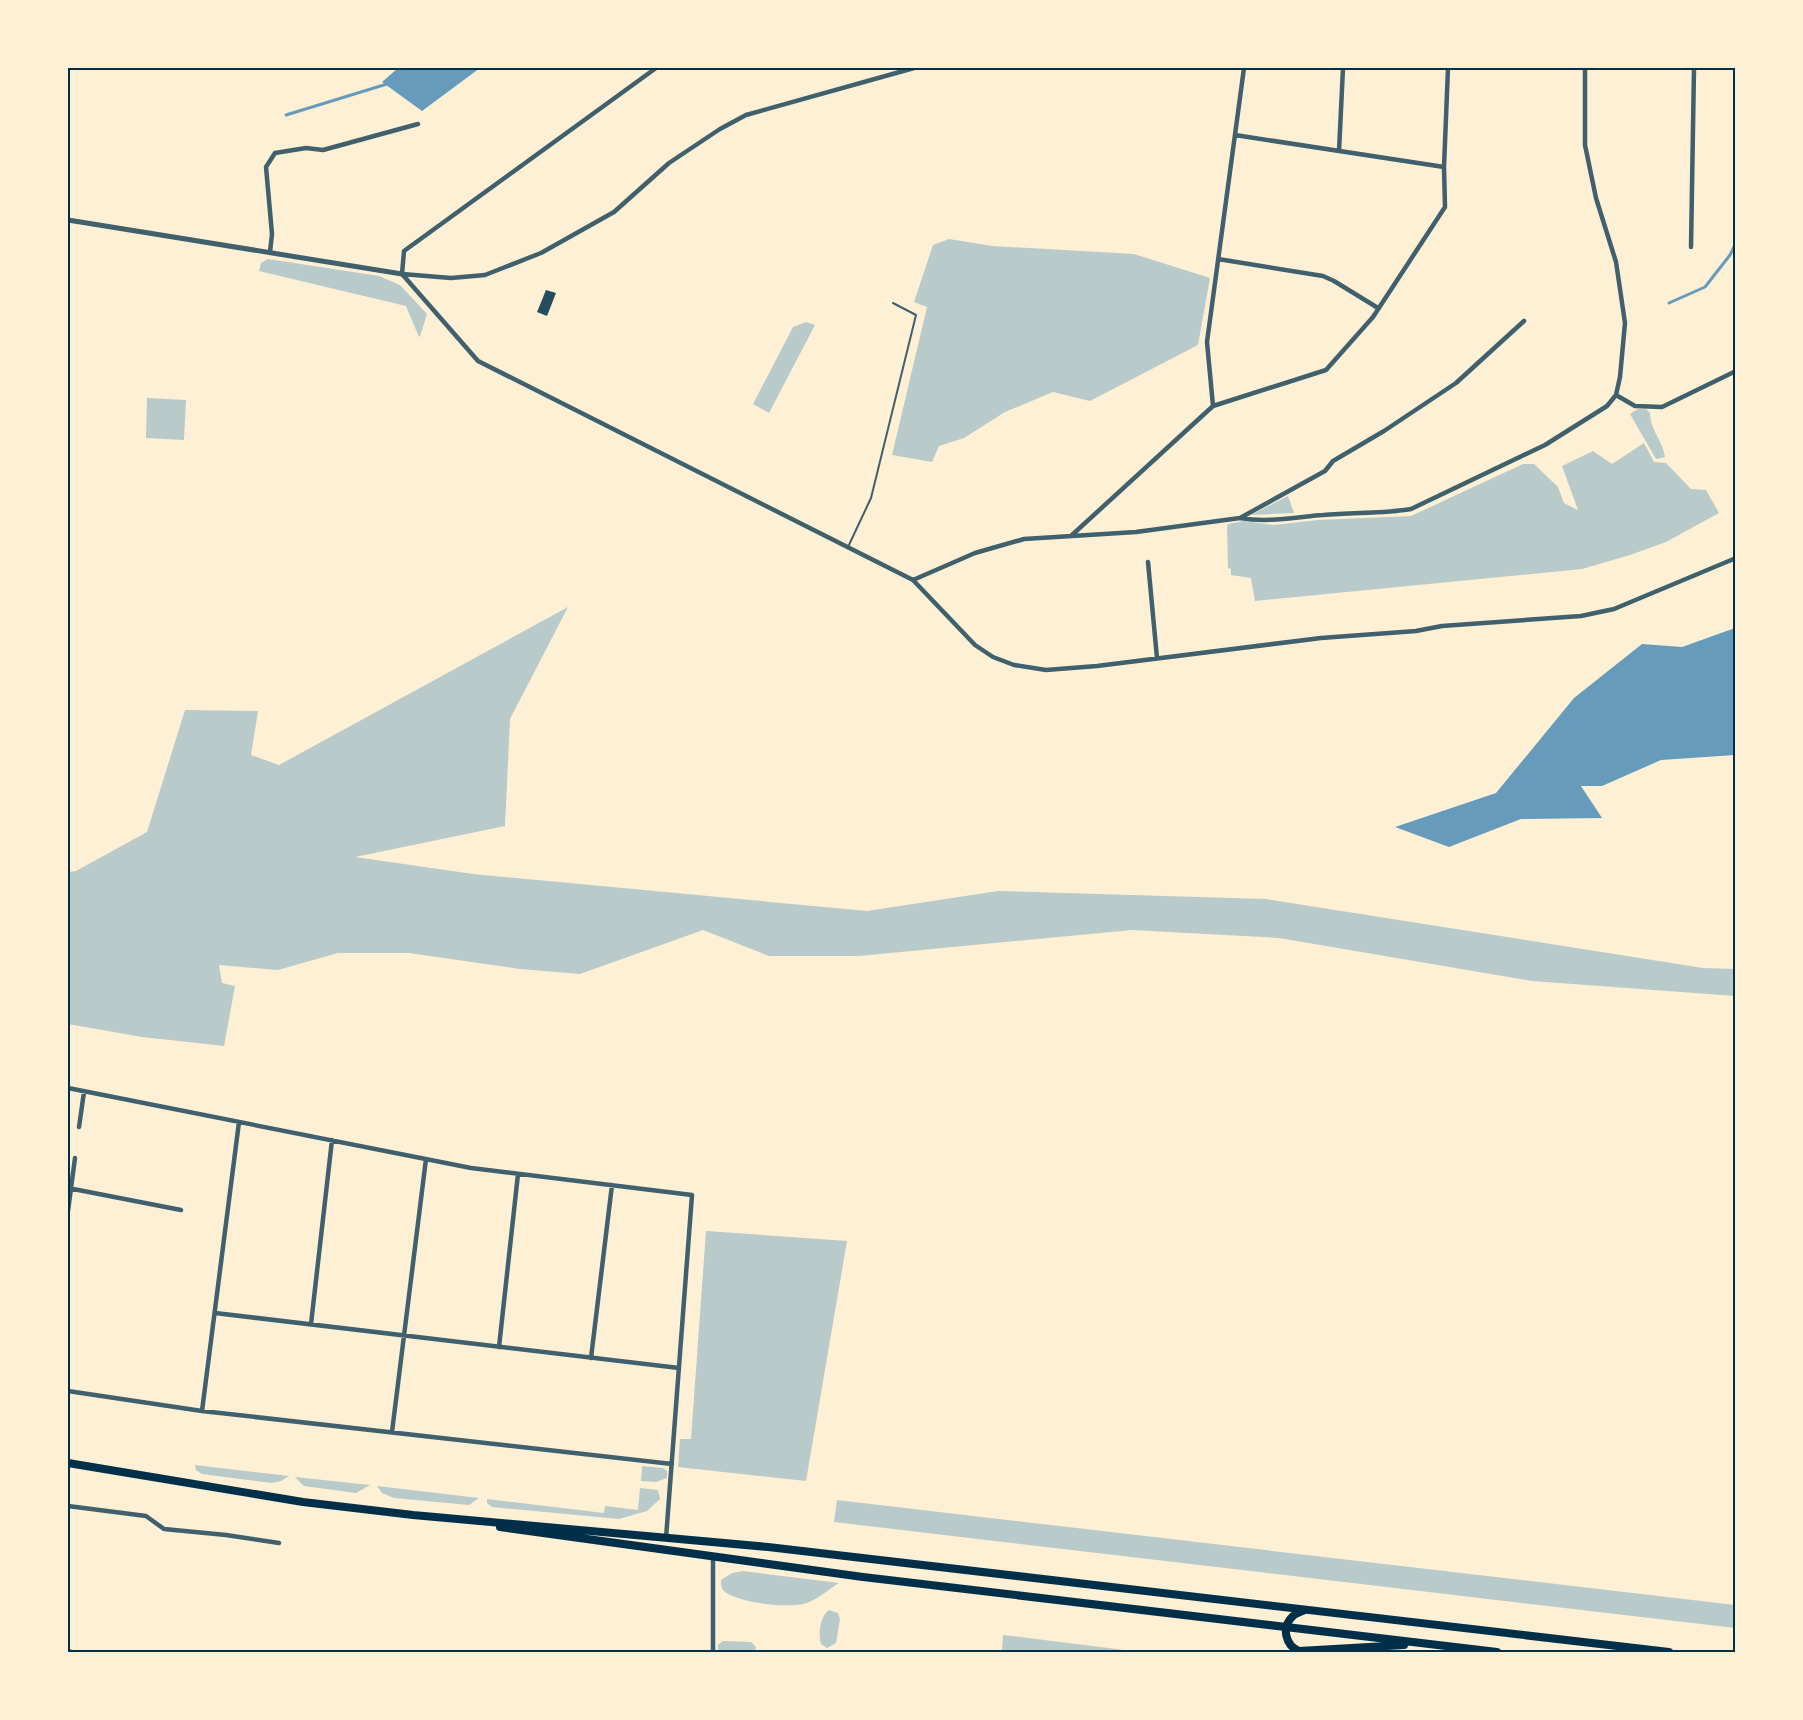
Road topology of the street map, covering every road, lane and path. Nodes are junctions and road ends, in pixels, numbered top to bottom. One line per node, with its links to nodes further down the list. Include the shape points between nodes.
1 (656, 68): 16 (street, via 404,251)
2 (914, 68): 16 (street, via 746,115 669,164 614,212 541,253 485,275 451,278)
3 (1244, 68): 9 (street)
4 (1343, 68): 10 (street)
5 (1448, 68): 11 (street)
6 (1585, 68): 21 (street, via 1585,145 1616,262 1625,323)
7 (1694, 68): 13 (street)
8 (418, 124): 14 (street, via 323,150 306,148 274,153 266,166)
9 (1235, 135): 10 (street); 15 (street)
10 (1339, 151): 11 (street)
11 (1444, 167): 18 (street, via 1445,207)
12 (68, 220): 14 (street)
13 (1691, 247)
14 (270, 252): 16 (street)
15 (1218, 259): 18 (street, via 1323,276); 22 (street, via 1207,342)
16 (402, 274): 25 (street, via 478,361)
17 (893, 303): 25 (lane, via 916,315 871,498)
18 (1378, 308): 22 (street, via 1326,370)
19 (1524, 321): 23 (street, via 1456,383 1425,405 1333,461 1325,471)
20 (1736, 370): 21 (street, via 1662,407 1635,406)
21 (1616, 395): 23 (street, via 1607,406 1545,445 1412,509 1278,521)
22 (1213, 406): 24 (street)
23 (1240, 518): 24 (street, via 1136,532)
24 (1072, 535): 28 (street, via 1024,539 975,553)
25 (848, 547): 28 (street)
26 (1736, 558): 29 (street, via 1614,609 1581,616 1442,626)
27 (1148, 562): 29 (street)
28 (913, 580): 29 (street, via 975,645 1014,665 1046,670)
29 (1156, 658)
30 (68, 1088): 31 (street)
31 (84, 1092): 32 (street); 33 (street)
32 (239, 1122): 34 (street); 42 (street)
33 (79, 1127)
34 (332, 1140): 36 (street); 43 (street)
35 (75, 1158): 39 (street)
36 (426, 1159): 37 (street); 44 (street)
37 (518, 1174): 38 (street); 45 (street)
38 (612, 1185): 46 (street); 47 (street, via 692,1195)
39 (69, 1188): 40 (street); 41 (street)
40 (68, 1210)
41 (181, 1210)
42 (215, 1313): 43 (street); 49 (street)
43 (311, 1324): 44 (street)
44 (405, 1335): 45 (street); 50 (street)
45 (499, 1347): 46 (street)
46 (591, 1358): 47 (street)
47 (679, 1368): 52 (street)
48 (68, 1391): 49 (street)
49 (202, 1411): 50 (street)
50 (392, 1432): 52 (street)
51 (68, 1463): 54 (highway, via 303,1502)
52 (672, 1464): 55 (street)
53 (68, 1506): 56 (street, via 146,1516 164,1529)
54 (413, 1515): 55 (highway); 57 (highway)
55 (666, 1538): 57 (highway); 59 (highway)
56 (279, 1543)
57 (665, 1551): 58 (highway)
58 (713, 1558): 60 (highway); 62 (street)
59 (1307, 1610): 60 (highway, via 1292,1617); 64 (highway)
60 (1286, 1628): 61 (highway); 61 (highway, via 1288,1642 1299,1651)
61 (1425, 1644): 63 (highway)
62 (713, 1653)
63 (1497, 1653)
64 (1669, 1653)

